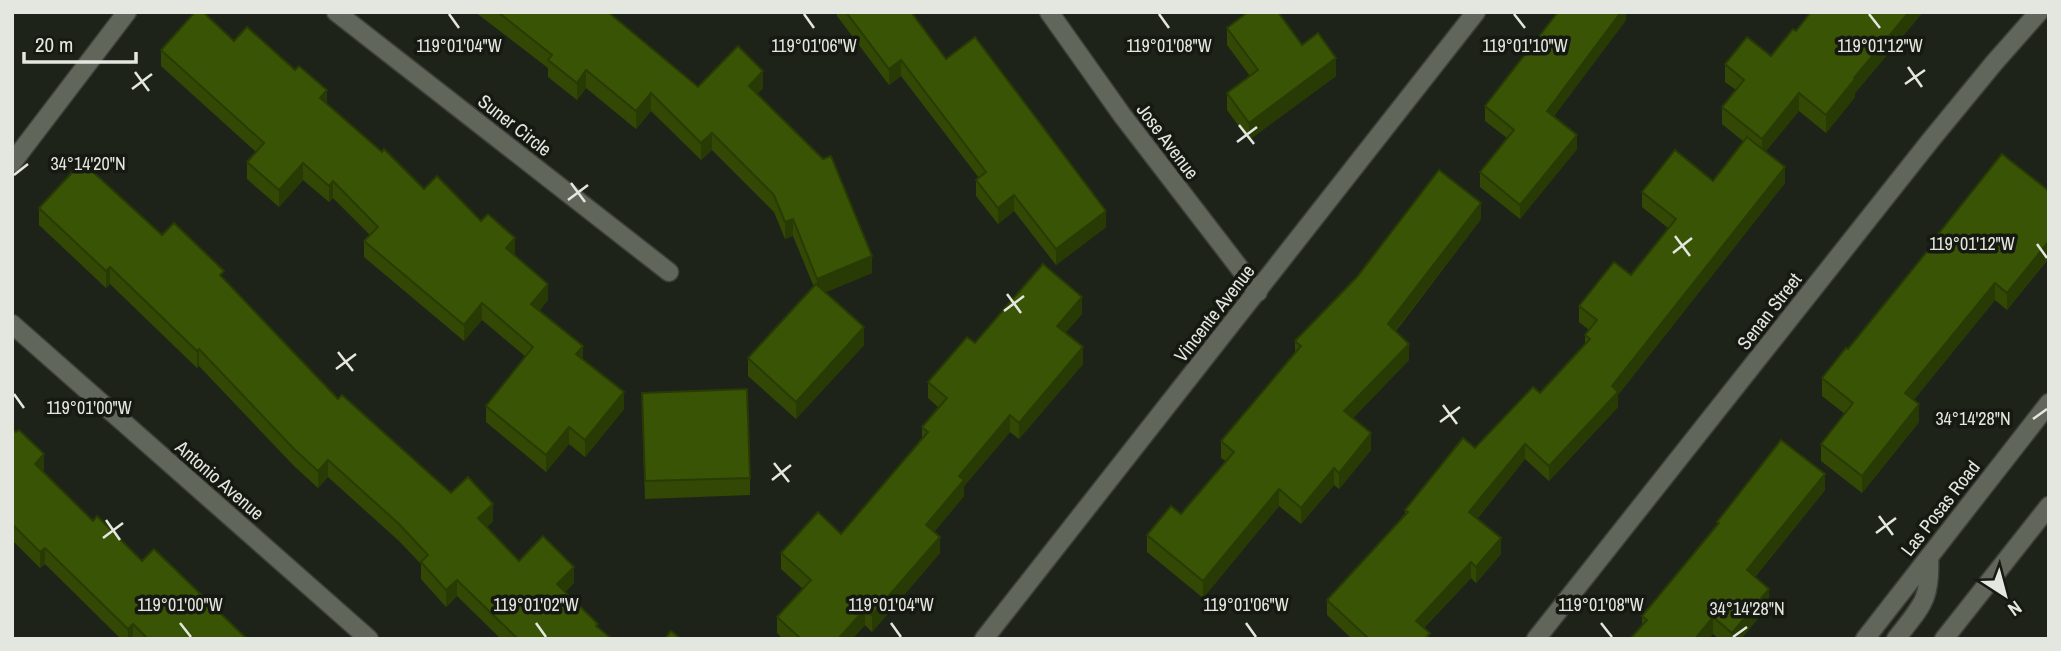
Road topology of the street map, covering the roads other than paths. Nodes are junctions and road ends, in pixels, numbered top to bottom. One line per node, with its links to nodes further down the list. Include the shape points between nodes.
1 (127, 12): 6 (street)
2 (336, 12): 7 (street, Suner Circle)
3 (1049, 12): 8 (street, Jose Avenue)
4 (1476, 12): 8 (street, Vincente Avenue)
5 (2039, 12): 15 (street, Senan Street, via 1930,141)
6 (12, 163)
7 (669, 272)
8 (1258, 292): 14 (street, Vincente Avenue)
9 (12, 324): 13 (street, Antonio Avenue)
10 (2049, 403): 12 (street, Las Posas Road)
11 (2049, 506): 18 (street)
12 (1929, 557): 16 (street, Las Posas Road); 17 (street, via 1930,581 1924,602)
13 (369, 639)
14 (984, 639)
15 (1536, 639)
16 (1865, 639)
17 (1896, 639)
18 (1944, 639)

